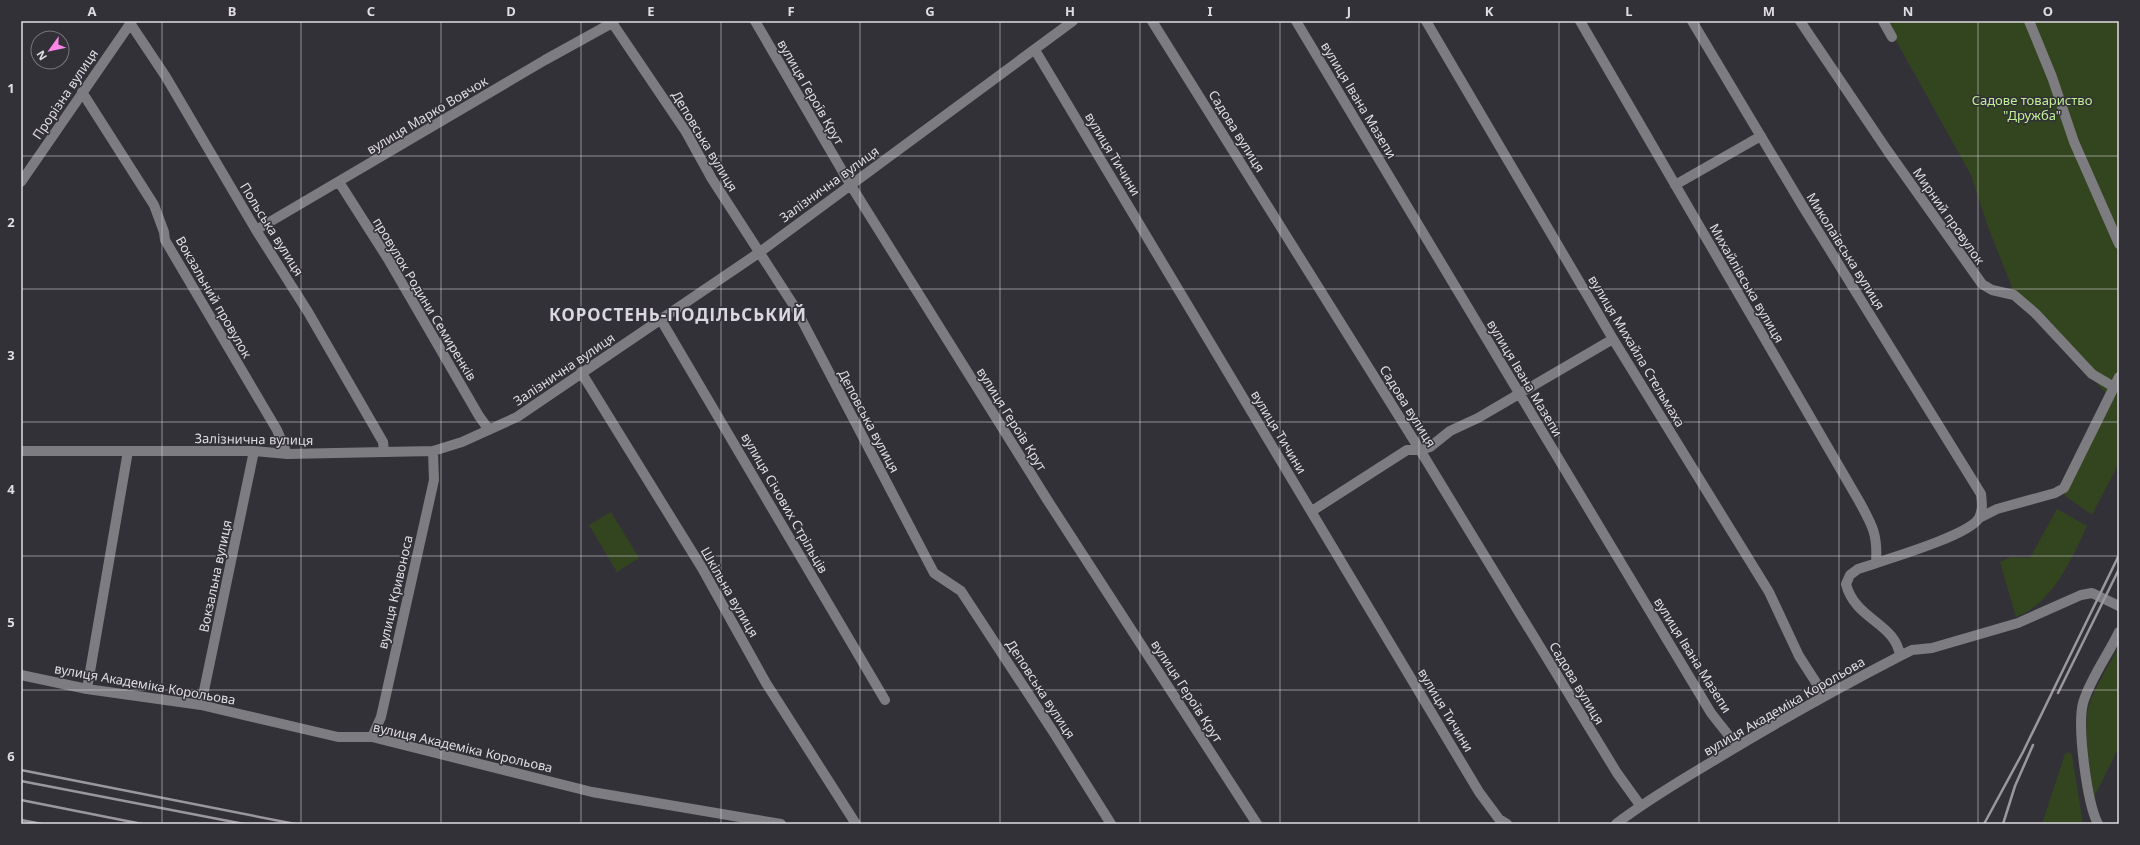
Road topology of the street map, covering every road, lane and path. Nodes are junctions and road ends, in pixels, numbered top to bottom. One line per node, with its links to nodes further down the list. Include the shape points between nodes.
1 (755, 21): 19 (street, вулиця Героїв Крут)
2 (1073, 21): 14 (street, Залізнична вулиця)
3 (1152, 21): 31 (street, Садова вулиця)
4 (1296, 21): 29 (street, вулиця Івана Мазепи)
5 (1426, 21): 25 (street, вулиця Михайла Стельмаха)
6 (1580, 21): 20 (street, Михайлівська вулиця)
7 (1692, 21): 16 (street, Миколаївська вулиця)
8 (1800, 21): 28 (street, Мирний провулок, via 1982,284 1992,290 2014,295 2035,313 2092,374)
9 (1883, 21): 13 (street)
10 (2028, 21): 22 (street, via 2052,77 2074,142)
11 (131, 22): 15 (street, Прорізна вулиця); 21 (street, Польська вулиця)
12 (611, 22): 18 (street, вулиця Марко Вовчок); 23 (street, Деповська вулиця, via 682,126 712,179)
13 (1892, 37)
14 (1035, 50): 19 (street, Залізнична вулиця); 38 (street, вулиця Тичини)
15 (82, 92): 17 (street, Прорізна вулиця); 37 (street, Вокзальний провулок, via 154,205 165,240 277,430)
16 (1761, 136): 20 (street); 39 (street, Миколаївська вулиця, via 1981,494)
17 (21, 182)
18 (339, 182): 21 (street, вулиця Марко Вовчок); 30 (street, провулок Родини Семиренків, via 388,259)
19 (850, 184): 23 (street, Залізнична вулиця); 55 (street, вулиця Героїв Крут, via 1048,501)
20 (1675, 185): 40 (street, Михайлівська вулиця, via 1871,523 1877,543)
21 (256, 230): 36 (street, Польська вулиця, via 312,318 383,442)
22 (2119, 244)
23 (760, 252): 24 (street, Залізнична вулиця); 54 (street, Деповська вулиця, via 796,309 934,573 961,591)
24 (661, 320): 26 (street, Залізнична вулиця); 47 (street, вулиця Січових Стрільців)
25 (1613, 339): 29 (street); 46 (street, вулиця Михайла Стельмаха, via 1769,592 1800,656)
26 (581, 372): 30 (street, Залізнична вулиця, via 517,417); 53 (street, Шкільна вулиця, via 702,568 766,683)
27 (2119, 377): 28 (street)
28 (2114, 387): 39 (street, via 2064,488 2055,494 1997,509)
29 (1519, 394): 31 (street, via 1450,431 1430,448); 50 (street, вулиця Івана Мазепи, via 1711,713)
30 (489, 430): 35 (street, Залізнична вулиця)
31 (1420, 450): 38 (street, via 1407,450); 51 (street, Садова вулиця, via 1616,773)
32 (21, 451): 33 (street, Залізнична вулиця)
33 (128, 451): 34 (street, Залізнична вулиця); 45 (street)
34 (254, 451): 37 (street, Залізнична вулиця); 48 (street, Вокзальна вулиця)
35 (433, 451): 36 (street, Залізнична вулиця); 49 (street, вулиця Кривоноса, via 434,480 381,717)
36 (384, 452): 37 (street, Залізнична вулиця)
37 (288, 454)
38 (1312, 511): 56 (street, вулиця Тичини, via 1479,792 1499,819)
39 (1979, 518): 40 (street, via 1968,527 1924,548)
40 (1876, 562): 43 (street, via 1850,575 1846,584 1849,596 1856,606 1892,635 1900,649)
41 (2118, 606): 43 (street, вулиця Академіка Корольова, via 2092,594 2081,595 2018,624 1932,648 1912,650)
42 (2119, 632): 58 (street, via 2083,703 2089,793)
43 (1900, 656): 46 (street, вулиця Академіка Корольова)
44 (21, 675): 45 (street, вулиця Академіка Корольова)
45 (87, 689): 48 (street, вулиця Академіка Корольова)
46 (1824, 695): 50 (street, вулиця Академіка Корольова)
47 (885, 700)
48 (200, 705): 49 (street, вулиця Академіка Корольова, via 338,737)
49 (372, 737): 52 (street, вулиця Академіка Корольова, via 592,792)
50 (1737, 746): 51 (street, вулиця Академіка Корольова)
51 (1640, 805): 57 (street, вулиця Академіка Корольова)
52 (781, 824)
53 (856, 824)
54 (1111, 824)
55 (1257, 824)
56 (1507, 824)
57 (1616, 824)
58 (2098, 824)

